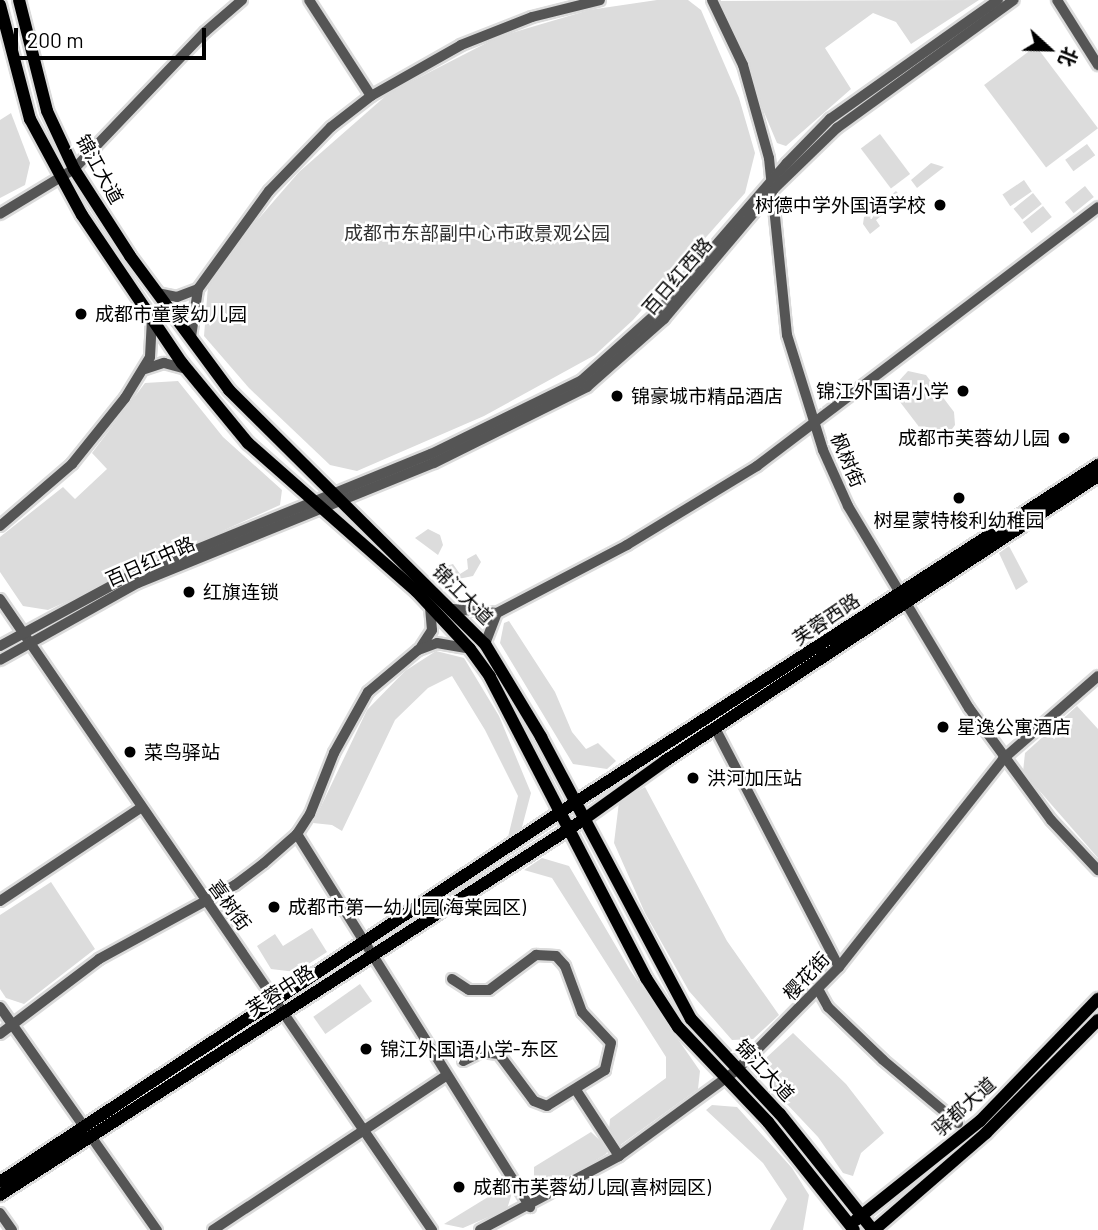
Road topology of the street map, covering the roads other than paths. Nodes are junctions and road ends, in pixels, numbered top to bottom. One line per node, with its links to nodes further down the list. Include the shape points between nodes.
1 (19, 0): 12 (main road, 锦江大道, via 47,111)
2 (242, 0): 12 (street, via 205,32)
3 (309, 0): 11 (street)
4 (600, 0): 11 (street, via 492,32)
5 (712, 0): 14 (street, 枫树街, via 743,65)
6 (998, 0): 14 (street, 百日红西路, via 859,96)
7 (1014, 0): 14 (street, 百日红西路, via 865,104)
8 (1057, 0): 10 (street)
9 (0, 5): 13 (main road, 锦江大道, via 30,119)
10 (1098, 65)
11 (371, 96): 17 (street, via 331,127 269,191)
12 (74, 169): 13 (street); 18 (main road, 锦江大道)
13 (60, 177): 16 (street); 19 (main road, 锦江大道)
14 (774, 184): 23 (street, 枫树街, via 787,335); 26 (street, 百日红西路, via 664,319 587,387 518,425)
15 (1098, 206): 23 (street)
16 (0, 214)
17 (198, 289): 18 (street, via 177,298); 20 (street, via 190,324)
18 (157, 293): 20 (main road, 锦江大道)
19 (152, 320): 21 (street); 22 (main road, 锦江大道)
20 (195, 344): 26 (main road, 锦江大道, via 229,390)
21 (145, 369): 22 (street, via 164,363); 28 (street, via 72,464)
22 (186, 369): 27 (main road, 锦江大道, via 248,443)
23 (815, 426): 29 (street, 枫树街, via 848,506); 33 (street, via 688,510)
24 (1098, 465): 29 (main road, 芙蓉西路)
25 (1098, 476): 29 (main road, 芙蓉西路)
26 (335, 496): 27 (street, 百日红西路); 32 (main road, 锦江大道)
27 (316, 503): 31 (main road, 锦江大道); 34 (street, 百日红中路, via 124,579); 35 (street, 百日红中路, via 138,583)
28 (0, 526)
29 (902, 598): 42 (main road, 芙蓉西路); 43 (street, 枫树街); 44 (main road, 芙蓉西路)
30 (0, 599): 34 (street, 喜树街)
31 (430, 606): 38 (main road, 锦江大道); 39 (street, via 432,630)
32 (453, 609): 33 (street); 36 (main road, 锦江大道)
33 (497, 613): 36 (street)
34 (23, 633): 35 (street, 喜树街); 37 (street, 百日红中路)
35 (30, 643): 40 (street, 百日红中路); 45 (street, 喜树街)
36 (485, 644): 44 (main road, 锦江大道)
37 (0, 646)
38 (470, 649): 39 (street, via 437,643); 46 (main road, 锦江大道)
39 (418, 650): 49 (street, via 368,692 351,718 319,797)
40 (0, 660)
41 (1098, 676): 43 (street, 樱花街)
42 (715, 728): 47 (main road, 芙蓉西路); 56 (street)
43 (1003, 759): 51 (street, 枫树街); 56 (street, 樱花街)
44 (575, 803): 46 (main road, 芙蓉中路); 47 (main road, 锦江大道)
45 (142, 807): 50 (street); 53 (street, 喜树街)
46 (559, 813): 48 (main road, 锦江大道); 55 (main road, 芙蓉中路)
47 (583, 820): 48 (main road, 芙蓉中路); 66 (main road, 锦江大道, via 691,1019)
48 (568, 830): 55 (main road, 芙蓉中路); 68 (main road, 锦江大道, via 646,978 678,1027)
49 (297, 834): 53 (street, via 235,885); 55 (street)
50 (54, 866): 52 (street); 54 (street)
51 (1098, 870)
52 (61, 877)
53 (203, 899): 60 (street, 喜树街); 63 (street, via 99,959)
54 (0, 901)
55 (366, 950): 60 (main road, 芙蓉中路); 67 (street)
56 (839, 967): 58 (street, 樱花街)
57 (452, 978): 69 (street, via 479,991 489,990 536,955 550,954 561,960 582,1012 611,1043 605,1070)
58 (818, 989): 66 (street, 樱花街); 70 (street, via 828,1007 883,1060)
59 (1097, 997): 78 (main road, 驿都大道, via 980,1121)
60 (281, 1005): 71 (street, 喜树街); 72 (main road, 芙蓉中路)
61 (0, 1007): 63 (street)
62 (1098, 1020): 84 (main road, 驿都大道, via 986,1133)
63 (12, 1024): 64 (street); 72 (street)
64 (0, 1034)
65 (463, 1062): 69 (street, via 481,1052 499,1054 540,1105 547,1106)
66 (737, 1070): 68 (street, 樱花街); 78 (main road, 锦江大道, via 805,1143)
67 (446, 1076): 71 (street); 76 (street)
68 (725, 1079): 73 (street, 樱花街); 78 (main road, 锦江大道, via 801,1160)
69 (576, 1090): 73 (street)
70 (958, 1123)
71 (363, 1130): 81 (street); 82 (street, 喜树街)
72 (89, 1132): 74 (main road, 芙蓉中路); 75 (main road, 芙蓉中路); 80 (street)
73 (619, 1156): 76 (street, 樱花街)
74 (0, 1182)
75 (0, 1195)
76 (530, 1206): 83 (street, 樱花街)
77 (0, 1213): 79 (street)
78 (852, 1225): 84 (main road, 锦江大道)
79 (12, 1230)
80 (158, 1230)
81 (213, 1230)
82 (432, 1230)
83 (480, 1230)
84 (874, 1230)

